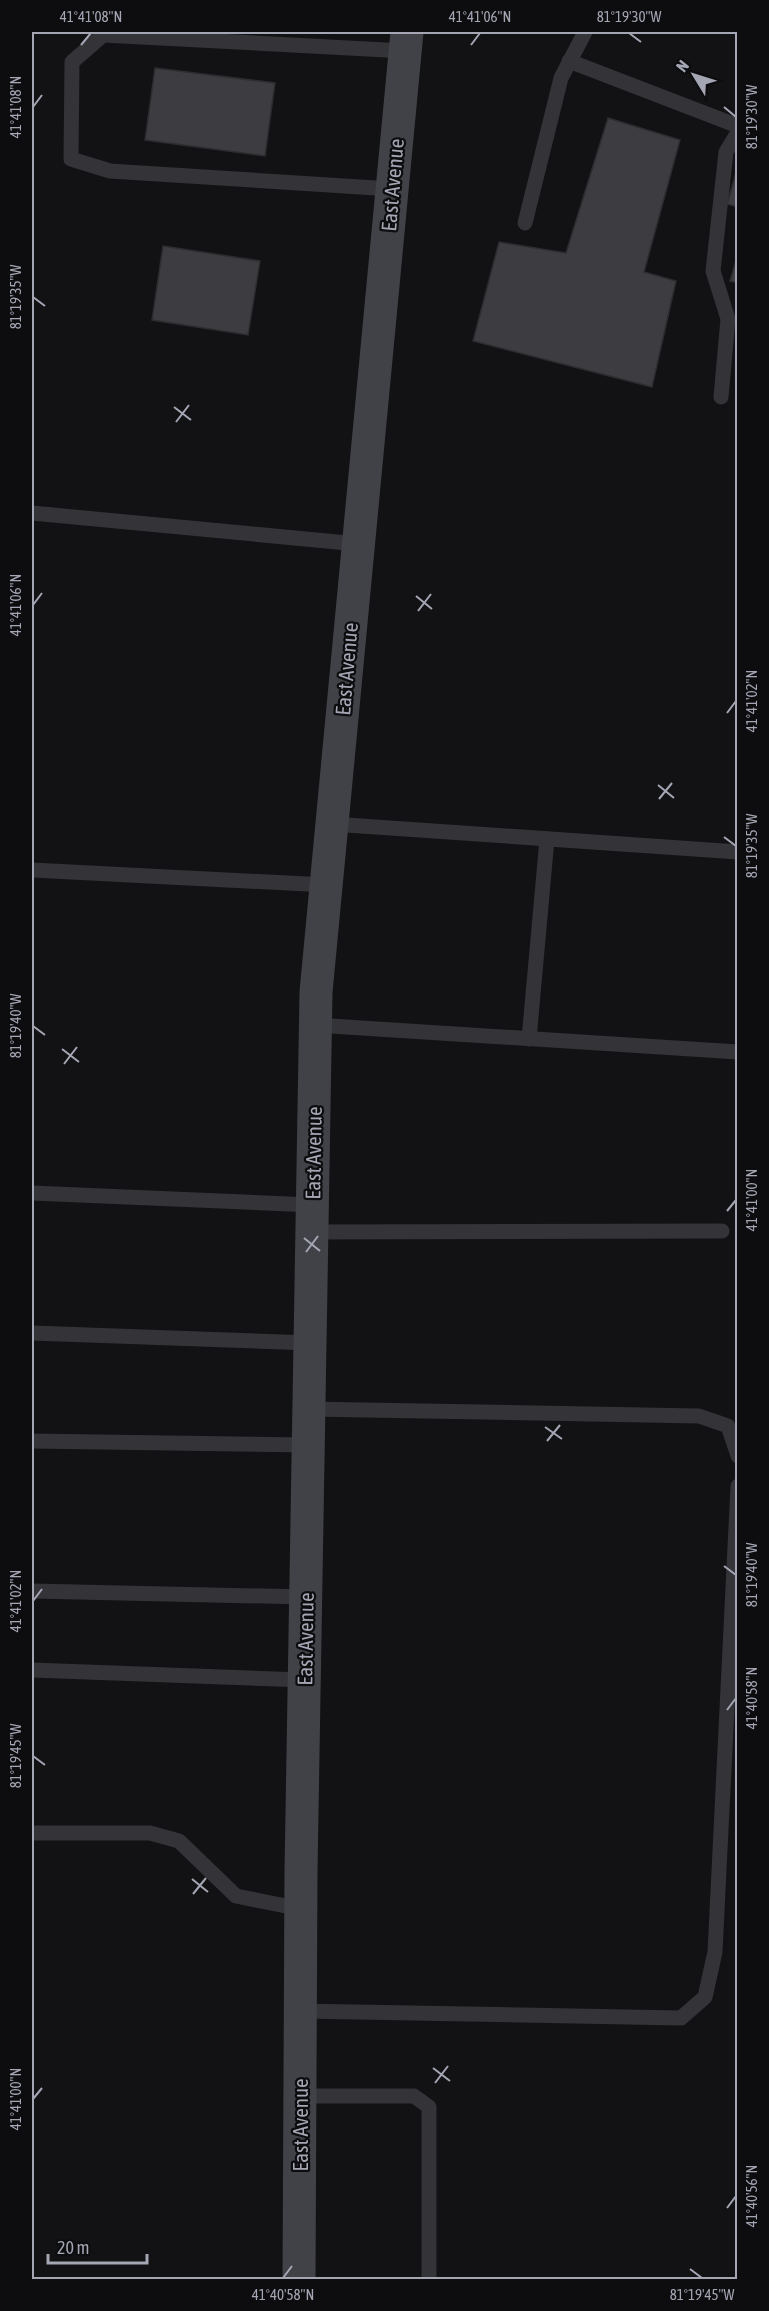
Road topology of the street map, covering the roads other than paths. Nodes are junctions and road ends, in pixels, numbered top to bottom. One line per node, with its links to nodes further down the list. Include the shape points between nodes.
1 (585, 32): 3 (lane)
2 (406, 41): 6 (street, East Avenue); 6 (lane, via 103,35 72,62 71,159 110,171)
3 (569, 61): 4 (lane); 7 (lane, via 552,112)
4 (738, 126)
5 (738, 132): 8 (lane, via 726,152 713,271 728,319)
6 (392, 189): 10 (street, East Avenue)
7 (525, 223)
8 (721, 397)
9 (32, 513): 10 (lane)
10 (358, 544): 11 (street, East Avenue)
11 (332, 824): 12 (lane); 15 (street, East Avenue)
12 (547, 839): 13 (lane); 17 (lane)
13 (738, 852)
14 (32, 870): 15 (lane)
15 (326, 885): 16 (street, East Avenue)
16 (315, 1025): 17 (lane); 20 (street, East Avenue)
17 (529, 1039): 18 (lane)
18 (738, 1052)
19 (32, 1193): 20 (lane)
20 (312, 1219): 21 (lane); 23 (street, East Avenue)
21 (722, 1231)
22 (32, 1333): 23 (lane)
23 (310, 1343): 24 (street, East Avenue)
24 (309, 1409): 26 (street, East Avenue); 27 (lane, via 699,1416 728,1426)
25 (32, 1441): 26 (lane)
26 (308, 1445): 30 (street, East Avenue)
27 (738, 1456)
28 (738, 1486): 35 (lane, via 715,1952 705,1997 681,2018)
29 (32, 1592): 30 (lane)
30 (306, 1598): 32 (street, East Avenue)
31 (32, 1670): 32 (lane)
32 (304, 1680): 34 (street, East Avenue)
33 (32, 1833): 34 (lane, via 150,1833 179,1841 237,1896)
34 (301, 1909): 35 (street, East Avenue)
35 (300, 2011): 36 (street, East Avenue)
36 (300, 2096): 37 (street, East Avenue); 38 (lane, via 414,2096 429,2107)
37 (299, 2280)
38 (429, 2280)

